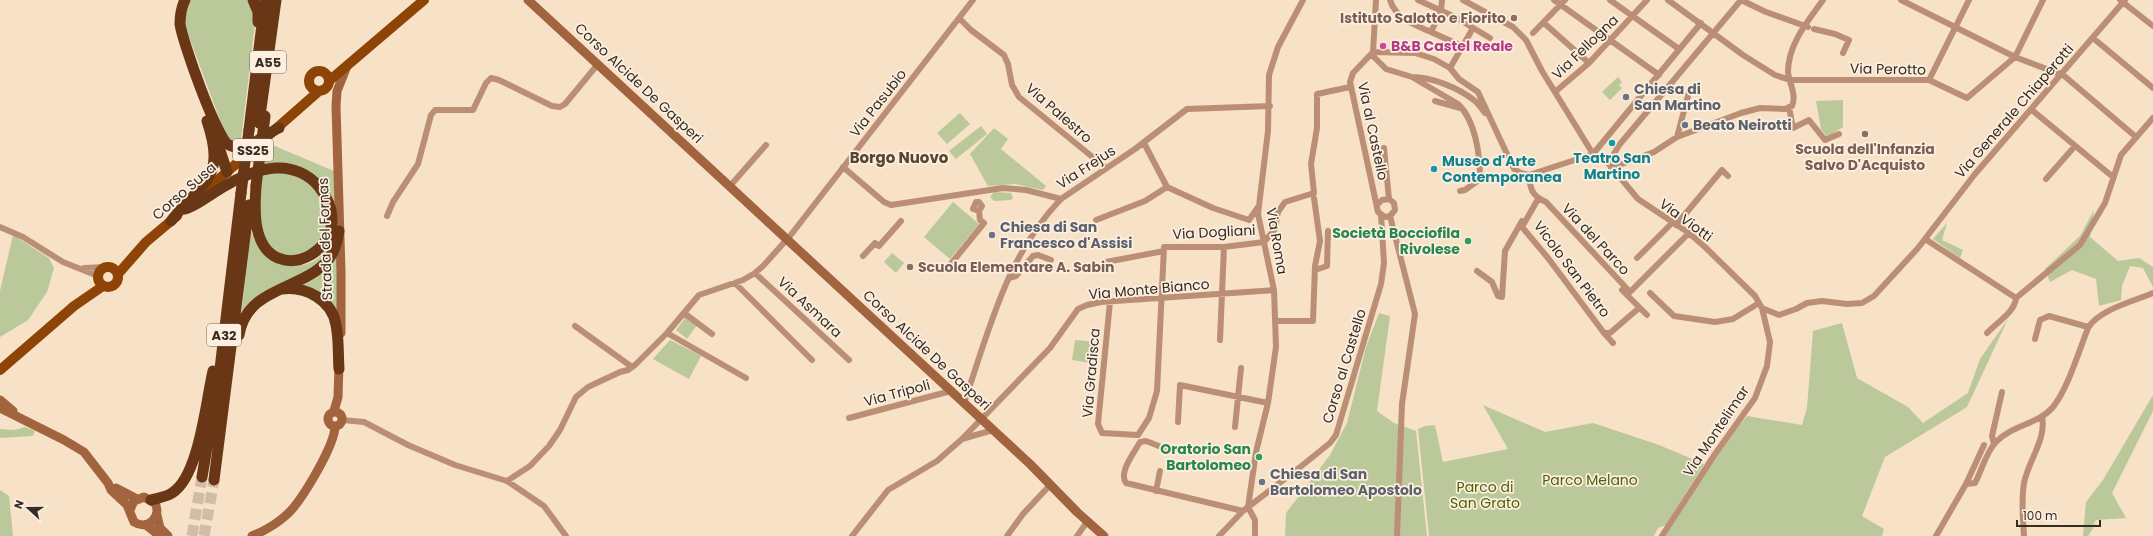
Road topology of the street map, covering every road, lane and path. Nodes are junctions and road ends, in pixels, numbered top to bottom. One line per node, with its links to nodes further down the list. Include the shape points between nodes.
1 (185, 0): 48 (highway, via 180,25)
2 (253, 0): 56 (highway, via 258,12 253,64)
3 (265, 0): 56 (highway, A55)
4 (276, 0): 72 (highway, A55)
5 (424, 0): 51 (main road, SS25)
6 (528, 0): 49 (street, Corso Alcide De Gasperi)
7 (973, 0): 29 (street, Via Pasubio)
8 (1303, 0): 66 (street, Via Roma, via 1277,50 1269,75)
9 (1376, 0): 44 (street)
10 (1390, 0): 36 (street, via 1397,14 1410,23)
11 (1418, 0): 27 (street)
12 (1442, 0): 27 (street)
13 (1463, 0): 62 (street, via 1513,27 1522,36)
14 (1554, 0): 25 (street)
15 (1610, 0): 28 (street)
16 (1647, 0): 28 (street, Via Fellogna)
17 (1668, 0): 31 (street)
18 (1741, 0): 26 (street); 38 (street)
19 (1756, 0): 26 (street)
20 (1823, 0): 35 (street)
21 (1901, 0): 33 (street)
22 (1969, 0): 33 (street)
23 (2043, 0): 46 (street)
24 (2123, 1): 32 (street); 40 (street, Via Generale Chiaperotti)
25 (1563, 3): 30 (street); 41 (street)
26 (1749, 4): 35 (street)
27 (1440, 11): 34 (street); 36 (street)
28 (1633, 16): 41 (street, Via Fellogna); 43 (street)
29 (960, 19): 84 (street, Via Pasubio); 85 (street, Via Palestro, via 1004,55 1012,85 1023,101)
30 (1544, 23): 37 (street); 47 (street)
31 (1701, 23): 38 (street); 43 (street)
32 (2153, 26)
33 (1955, 27): 46 (street); 58 (street)
34 (1473, 28): 39 (street); 42 (street)
35 (1808, 28): 45 (street, via 1849,40); 57 (street, via 1797,38 1789,63)
36 (1432, 32): 42 (street)
37 (1533, 33)
38 (1712, 33): 57 (street, via 1775,75); 83 (street, via 1620,144)
39 (1490, 38)
40 (2093, 38): 52 (street, Via Generale Chiaperotti); 60 (street)
41 (1612, 40): 47 (street, Via Fellogna); 53 (street)
42 (1462, 46): 50 (street)
43 (1679, 50): 53 (street)
44 (1372, 53): 50 (street, via 1415,54 1434,59); 55 (street, via 1386,69); 59 (street, Via al Castello, via 1353,73)
45 (1843, 54)
46 (2015, 57): 52 (street, via 2056,74); 58 (street, Via Perotto, via 1967,98)
47 (1589, 63): 62 (street, Via Fellogna)
48 (193, 64): 65 (highway); 107 (highway, via 202,105 213,137 214,166 204,185)
49 (598, 64): 91 (street, Corso Alcide De Gasperi); 104 (street, via 560,107 552,106 491,78 486,83 474,110 435,110 431,116 418,164 393,202)
50 (1450, 68): 70 (street, via 1478,92)
51 (342, 69): 54 (main road, SS25); 111 (street, Strada del Fornas, via 336,97)
52 (2062, 74): 69 (street, Via Generale Chiaperotti); 77 (street)
53 (1659, 75): 82 (street)
54 (328, 77): 61 (main road, SS25, via 325,89); 61 (main road, SS25, via 318,71 313,73 309,80)
55 (1412, 77): 68 (street); 70 (street, via 1436,82 1462,93)
56 (256, 80): 74 (highway, A55)
57 (1790, 80): 58 (street, Via Perotto); 67 (street, via 1794,98)
58 (1929, 80)
59 (1350, 87): 99 (street, Via al Castello); 116 (street, via 1317,94 1317,128 1311,164 1314,193 1285,202 1278,212 1275,229)
60 (2153, 88)
61 (315, 89): 73 (main road, Corso Susa / SS25)
62 (1555, 92): 82 (street)
63 (1690, 92): 76 (street)
64 (1435, 101): 68 (street)
65 (207, 104): 73 (highway, via 222,138 228,145 249,146 267,132); 86 (highway)
66 (1270, 106): 78 (street, Via Frejus, via 1187,109); 100 (street, Via Roma)
67 (1789, 107): 75 (street, via 1793,128 1809,120 1824,140); 76 (street, via 1750,110)
68 (1464, 109): 94 (street, via 1473,131 1480,179)
69 (2032, 110): 80 (street); 115 (street, Via Generale Chiaperotti, via 1975,174)
70 (1489, 114): 87 (street, via 1514,169)
71 (2153, 118): 77 (street)
72 (262, 120): 93 (highway, A32)
73 (279, 128): 86 (main road, Corso Susa / SS25)
74 (249, 130): 93 (highway, A32, bridge)
75 (1839, 134)
76 (1677, 137): 83 (street, via 1654,152)
77 (2136, 137): 89 (street, via 2121,155)
78 (1144, 143): 85 (street, Via Frejus); 92 (street)
79 (766, 145): 91 (street)
80 (2075, 146): 89 (street); 90 (street)
81 (1384, 148): 98 (street)
82 (1593, 154): 83 (street, Via Viotti); 87 (street)
83 (1609, 165): 109 (street, Via Viotti, via 1638,199)
84 (843, 167): 97 (street, Via Frejus, via 891,205 1003,188 1030,191); 114 (street, Via Pasubio)
85 (1106, 168): 97 (street, Via Frejus)
86 (227, 172): 101 (main road, Corso Susa / SS25)
87 (1529, 175): 96 (street, via 1530,189)
88 (1728, 176): 109 (street, via 1722,170)
89 (2113, 177): 139 (street, via 2105,203 2080,245)
90 (2046, 179)
91 (730, 186): 114 (street, Corso Alcide De Gasperi)
92 (1167, 187): 100 (street, via 1213,208 1249,220); 106 (street, via 1138,204)
93 (250, 189): 101 (highway, via 255,205 257,229 264,246 270,252 284,260 303,260 325,244 331,225 330,206 317,184 303,173 294,170 261,170 222,188 196,206); 142 (highway, A32); 176 (highway, A32)
94 (1460, 191)
95 (1314, 198): 127 (street, via 1320,241)
96 (1536, 198): 122 (street, Via del Parco, via 1546,202); 128 (street, via 1505,251 1502,297 1498,296 1492,282); 150 (street, Vicolo San Pietro, via 1522,227)
97 (1061, 199): 130 (street, via 1045,216 1023,248)
98 (1389, 199): 99 (street); 105 (street, via 1395,206)
99 (1378, 204): 103 (street, via 1378,212)
100 (1258, 207): 116 (street, Via Roma)
101 (185, 209): 107 (main road, Corso Susa / SS25)
102 (979, 211): 124 (street, via 980,220 984,223)
103 (1381, 215): 105 (street); 195 (street, Corso al Castello, via 1384,263 1381,284 1336,435 1268,493)
104 (387, 216)
105 (1390, 216): 210 (street, via 1415,314 1402,404)
106 (1096, 220)
107 (171, 221): 126 (main road, Corso Susa / SS25)
108 (901, 221): 119 (street, via 878,246 875,243)
109 (1674, 224): 113 (street, Via Viotti); 120 (street)
110 (0, 227): 125 (street, via 23,237 62,262)
111 (339, 231): 133 (highway, via 336,247 323,265); 160 (street, Strada del Fornas)
112 (1328, 231): 127 (street, via 1327,266)
113 (1689, 233): 122 (street, Via del Parco, via 1630,292); 141 (street, Via Viotti, via 1739,280)
114 (787, 239): 129 (street, Via Pasubio); 163 (street, Corso Alcide De Gasperi)
115 (1925, 239): 139 (street); 141 (street, Via Generale Chiaperotti, via 1874,296 1862,303 1807,303 1779,315)
116 (1264, 242): 117 (street, Via Dogliani); 134 (street, Via Roma)
117 (1224, 247): 118 (street, Via Dogliani); 137 (street)
118 (1164, 249): 123 (street, Via Dogliani); 138 (street)
119 (863, 256)
120 (1638, 258)
121 (1051, 260): 130 (street, via 1034,256 1016,276)
122 (1599, 261): 143 (street, Vicolo San Pietro, via 1602,268)
123 (1106, 262)
124 (950, 265)
125 (81, 268): 126 (street); 131 (street)
126 (111, 270): 131 (main road, SS25, via 100,271); 131 (main road, SS25, via 118,280 114,285 109,287)
127 (1315, 270): 146 (street, via 1313,321)
128 (1477, 271)
129 (755, 272): 132 (street, Via Pasubio); 157 (street, Via Asmara)
130 (1008, 278): 167 (street, via 987,330)
131 (100, 281): 161 (main road, SS25)
132 (735, 283): 144 (street, Via Pasubio, via 699,295); 156 (street)
133 (278, 290): 160 (highway, via 303,290 318,297 328,308 336,324); 176 (highway, via 254,305 241,324 229,403)
134 (1274, 290): 137 (street, Via Monte Bianco); 146 (street, Via Roma)
135 (1650, 292): 141 (street, via 1674,316 1715,322 1733,318)
136 (2153, 293): 148 (street, via 2101,314)
137 (1222, 295): 138 (street, Via Monte Bianco); 154 (street)
138 (1162, 298): 140 (street, Via Monte Bianco); 140 (street, Via Gradisca, via 1157,391 1149,418 1138,435 1102,433 1098,424)
139 (2016, 298): 151 (street, via 2010,311)
140 (1110, 302): 174 (street, Via Monte Bianco, via 1078,309 1050,348)
141 (1760, 305): 211 (street, Via Montelimar, via 1770,342 1767,366 1758,392)
142 (227, 308): 186 (highway, A32, via 215,404); 194 (highway, via 220,328 194,460 187,476 173,493)
143 (1639, 308): 145 (street, Vicolo San Pietro); 150 (street, Vicolo San Pietro, via 1610,333)
144 (684, 313): 149 (street, Via Pasubio); 152 (street)
145 (1647, 316)
146 (1275, 322): 168 (street, Via Roma, via 1276,347)
147 (575, 326): 158 (street)
148 (2088, 327): 153 (street, via 2049,316 2040,320); 171 (street, via 2062,390 2053,407)
149 (667, 333): 158 (street, Via Pasubio); 162 (street)
150 (1604, 333): 155 (street, Vicolo San Pietro)
151 (1988, 333)
152 (712, 334)
153 (2035, 339)
154 (1220, 340)
155 (1613, 342)
156 (812, 360)
157 (850, 360)
158 (632, 367): 188 (street, Via Pasubio, via 588,388 576,397 549,446 530,466)
159 (1240, 368): 165 (street)
160 (339, 369): 170 (street, Strada del Fornas, via 338,397)
161 (0, 370)
162 (746, 378)
163 (951, 391): 167 (street, Corso Alcide De Gasperi); 173 (street, Via Tripoli)
164 (2002, 392): 182 (street, via 1992,436)
165 (1238, 397): 168 (street); 177 (street, via 1180,385); 179 (street)
166 (0, 400): 172 (street)
167 (964, 403): 174 (street, Corso Alcide De Gasperi)
168 (1268, 403): 195 (street, Via Roma, via 1256,452 1251,493)
169 (0, 408): 172 (street)
170 (334, 411): 175 (street, via 341,415); 178 (street, via 327,420 330,425)
171 (2042, 416): 182 (street, via 2007,434); 213 (street, via 2043,427 2024,483)
172 (19, 418): 189 (street, via 78,448)
173 (849, 418)
174 (981, 418): 180 (street, Corso Alcide De Gasperi); 181 (street, Via Monte Bianco)
175 (342, 420): 178 (street); 188 (street, via 364,422 408,445 456,465)
176 (223, 422): 187 (highway, A32)
177 (1178, 422)
178 (335, 426): 202 (street, via 329,446 295,506 279,522)
179 (1236, 427)
180 (993, 430): 181 (street); 190 (street, Corso Alcide De Gasperi)
181 (962, 439): 204 (street, Via Monte Bianco, via 937,461 888,490)
182 (1994, 444): 191 (street, via 1976,483)
183 (1984, 445): 191 (street)
184 (1164, 448): 192 (street, via 1143,441 1128,462 1125,472 1126,483)
185 (1160, 472): 192 (street)
186 (202, 477)
187 (214, 480)
188 (507, 481): 203 (street, via 544,506)
189 (108, 483): 193 (street); 196 (street, via 111,490)
190 (1051, 484): 198 (street, Corso Alcide De Gasperi); 205 (street)
191 (1966, 484): 212 (street)
192 (1156, 491): 195 (street)
193 (137, 499): 194 (street, via 144,497); 196 (street)
194 (152, 500): 197 (street, via 157,506)
195 (1245, 509): 208 (street, Corso al Castello); 209 (street, via 1253,514)
196 (130, 510): 199 (street, via 134,522)
197 (157, 515): 199 (street, via 153,522); 201 (street, via 160,528)
198 (1087, 522): 206 (street); 207 (street, Corso Alcide De Gasperi)
199 (146, 525): 200 (street)
200 (160, 536)
201 (168, 536)
202 (252, 536)
203 (566, 536)
204 (852, 536)
205 (1007, 536)
206 (1077, 536)
207 (1104, 536)
208 (1219, 536)
209 (1255, 536)
210 (1397, 536)
211 (1662, 536)
212 (1936, 536)
213 (2024, 536)

